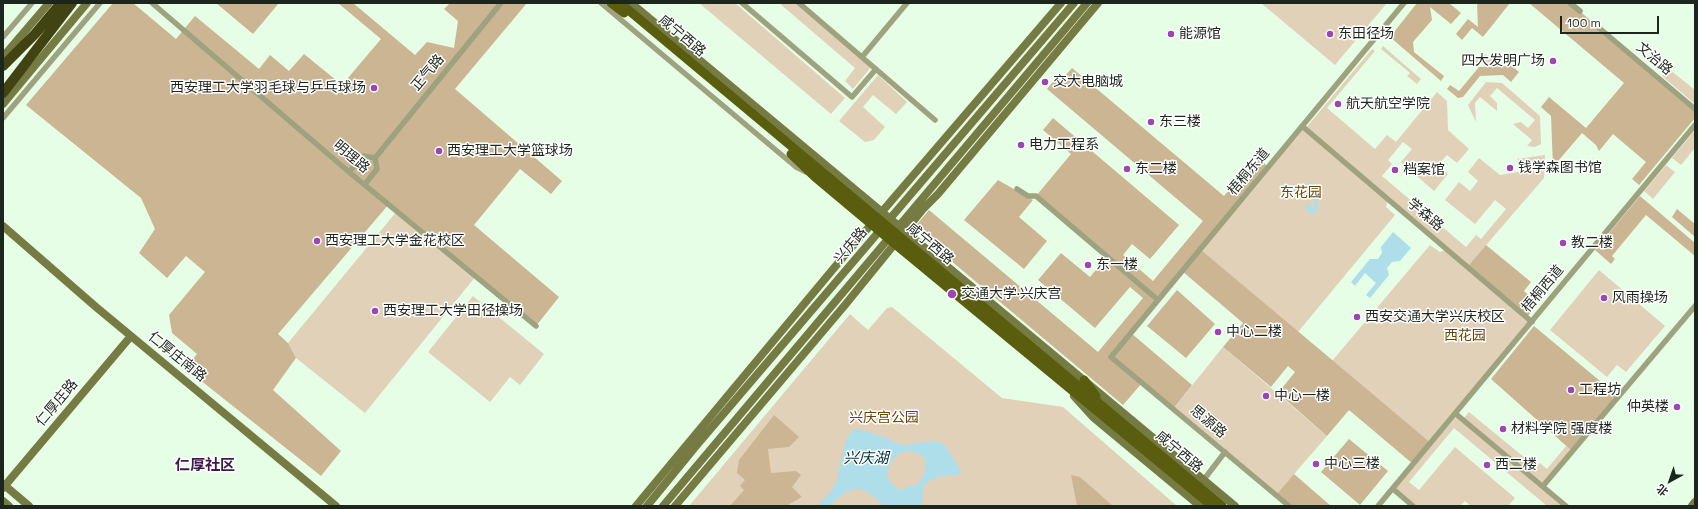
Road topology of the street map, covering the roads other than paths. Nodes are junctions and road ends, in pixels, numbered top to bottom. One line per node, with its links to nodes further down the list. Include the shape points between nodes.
1 (48, 3): 27 (street)
2 (62, 3): 25 (highway)
3 (72, 3): 26 (highway)
4 (87, 3): 32 (street)
5 (100, 3): 36 (street)
6 (152, 3): 41 (street, 明理路)
7 (501, 3): 40 (street, 正气路)
8 (601, 3): 42 (street, via 796,166)
9 (611, 3): 42 (main road, 咸宁西路, via 799,160)
10 (620, 3): 45 (main road, 咸宁西路)
11 (631, 3): 45 (street)
12 (742, 3): 31 (street, via 852,97)
13 (799, 3): 28 (street)
14 (907, 3): 28 (street)
15 (1061, 3): 45 (street)
16 (1074, 3): 46 (street, 兴庆路)
17 (1087, 3): 48 (street, 兴庆路)
18 (1098, 3): 48 (street, via 938,194)
19 (1404, 3): 39 (street, 梧桐东道)
20 (1570, 3): 22 (street)
21 (30, 4): 24 (street)
22 (1580, 11)
23 (1598, 27): 35 (street, 文治路)
24 (3, 37)
25 (23, 46): 29 (highway); 30 (highway)
26 (33, 54): 32 (highway); 33 (highway)
27 (3, 57)
28 (862, 57): 31 (street)
29 (3, 61)
30 (3, 66)
31 (876, 69): 37 (street)
32 (16, 89): 34 (street)
33 (3, 93)
34 (3, 104)
35 (1695, 109)
36 (3, 118)
37 (935, 120)
38 (1695, 125): 51 (street, 梧桐西道)
39 (1302, 126): 49 (street, 梧桐东道); 51 (street, 学森路)
40 (375, 158): 41 (street, via 363,156); 43 (street, via 377,169)
41 (349, 172): 43 (street, 明理路)
42 (815, 177): 45 (main road, 咸宁西路)
43 (365, 184): 52 (street, 明理路)
44 (1017, 189): 49 (street, via 1028,196 1036,196)
45 (877, 218): 46 (main road, 咸宁西路); 69 (street)
46 (886, 225): 48 (main road, 咸宁西路); 70 (street, 兴庆路)
47 (3, 226): 53 (street, 仁厚庄南路)
48 (896, 235): 55 (street); 56 (main road, 咸宁西路); 57 (main road, 咸宁西路); 71 (street, 兴庆路); 72 (street)
49 (1158, 300): 54 (street, 梧桐东道)
50 (1695, 306): 62 (street)
51 (1532, 322): 58 (street, 梧桐西道)
52 (536, 326)
53 (131, 336): 60 (street, 仁厚庄路); 68 (street, 仁厚庄南路)
54 (1111, 357): 59 (street, 思源路)
55 (1084, 380): 57 (main road); 61 (street)
56 (1061, 382): 61 (main road, 咸宁西路); 73 (street, via 1094,418)
57 (1104, 407): 61 (main road, 咸宁西路)
58 (1456, 414): 62 (street); 63 (street, 梧桐西道)
59 (1225, 452): 61 (street); 77 (street, 思源路)
60 (4, 486): 67 (street)
61 (1199, 486): 74 (main road, 咸宁西路); 75 (main road, 咸宁西路); 76 (street)
62 (1543, 486): 80 (street)
63 (1393, 489): 78 (street, 梧桐西道); 79 (street)
64 (3, 501): 66 (street)
65 (1695, 502): 81 (street)
66 (9, 506)
67 (29, 506)
68 (336, 506)
69 (636, 506)
70 (647, 506)
71 (663, 506)
72 (675, 506)
73 (1200, 506)
74 (1212, 506)
75 (1222, 506)
76 (1234, 506)
77 (1289, 506)
78 (1378, 506)
79 (1413, 506)
80 (1566, 506)
81 (1692, 506)

